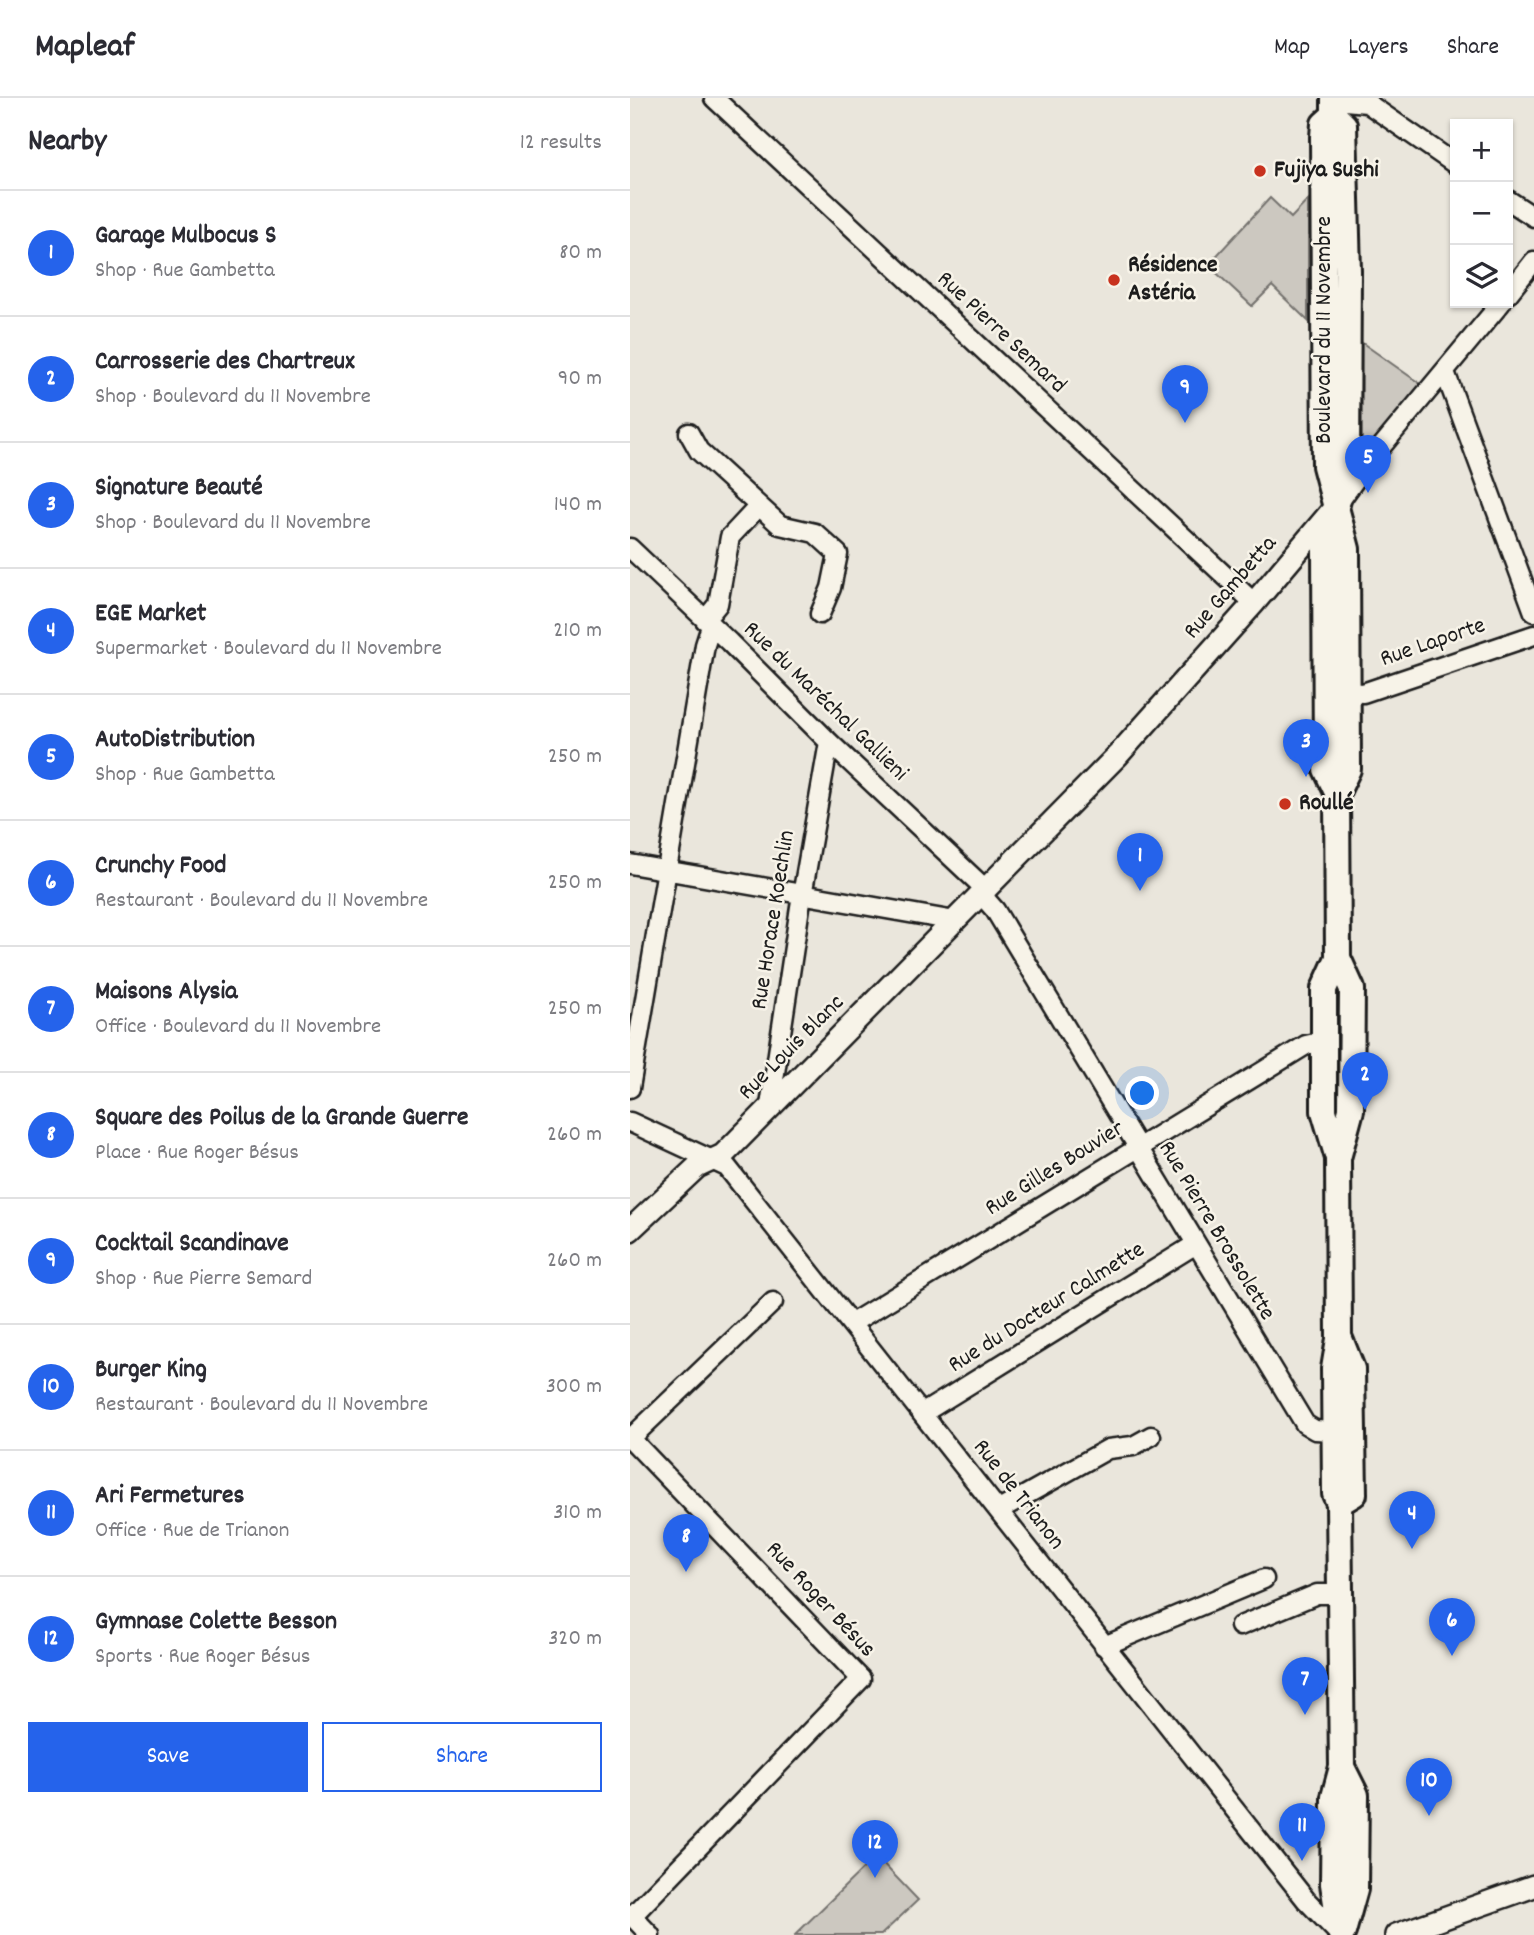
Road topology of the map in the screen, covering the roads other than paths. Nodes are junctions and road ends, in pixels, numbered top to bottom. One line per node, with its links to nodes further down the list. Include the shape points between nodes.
1 (714, 98): 14 (street, Rue Pierre Semard)
2 (1334, 104): 3 (street, via 1367,103); 11 (main road, Boulevard du 11 Novembre, via 1344,125 1348,271 1347,465); 11 (main road, Boulevard du 11 Novembre, via 1323,137 1325,466)
3 (1450, 161)
4 (1513, 203): 5 (street)
5 (1534, 218)
6 (1534, 261): 7 (street)
7 (1513, 288)
8 (1497, 308): 9 (street, Rue Gambetta)
9 (1445, 372): 11 (street, Rue Gambetta); 15 (street)
10 (689, 433): 12 (street, via 699,451)
11 (1337, 505): 14 (street, Rue Gambetta); 19 (main road, Boulevard du 11 Novembre, via 1347,549); 21 (main road, Boulevard du 11 Novembre, via 1325,550 1326,769)
12 (759, 506): 16 (street, via 780,525 815,533 838,554); 17 (street, via 730,537 718,604)
13 (630, 548): 17 (street, Rue du Maréchal Gallieni)
14 (1254, 603): 24 (street, Rue Gambetta, via 1118,755)
15 (1534, 612)
16 (820, 614)
17 (708, 623): 20 (street, Rue du Maréchal Gallieni); 23 (street)
18 (1534, 635): 19 (street, Rue Laporte, via 1363,693)
19 (1348, 692): 21 (main road, Boulevard du 11 Novembre, via 1348,769)
20 (829, 742): 24 (street, Rue du Maréchal Gallieni, via 975,878); 25 (street, Rue Horace Koechlin)
21 (1336, 792): 27 (main road, Boulevard du 11 Novembre)
22 (630, 864): 23 (street)
23 (667, 870): 25 (street); 29 (street)
24 (983, 892): 26 (street, Rue Louis Blanc); 32 (street, Rue Pierre Brossolette)
25 (803, 893): 26 (street); 30 (street, Rue Horace Koechlin)
26 (955, 921): 30 (street, Rue Louis Blanc)
27 (1338, 958): 28 (main road, Boulevard du 11 Novembre, via 1324,989); 33 (main road, Boulevard du 11 Novembre, via 1352,989 1351,1110)
28 (1324, 1041): 32 (street, Rue Gilles Bouvier, via 1307,1045); 33 (main road, Boulevard du 11 Novembre, via 1324,1111)
29 (630, 1088)
30 (770, 1106): 34 (street, Rue Louis Blanc, via 723,1155)
31 (630, 1122): 34 (street, Rue de Trianon)
32 (1137, 1147): 36 (street, Rue Pierre Brossolette); 38 (street, Rue Gilles Bouvier)
33 (1338, 1158): 39 (main road, Boulevard du 11 Novembre)
34 (711, 1160): 35 (street, Rue Louis Blanc, via 697,1167); 38 (street, Rue de Trianon, via 727,1167)
35 (630, 1230)
36 (1196, 1244): 40 (street, Rue du Docteur Calmette); 41 (street, Rue Pierre Brossolette, via 1305,1424 1315,1430)
37 (773, 1302): 43 (street)
38 (852, 1323): 40 (street, Rue de Trianon)
39 (1339, 1339): 41 (main road, Boulevard du 11 Novembre, via 1334,1369); 44 (main road, Boulevard du 11 Novembre, via 1352,1369 1354,1494)
40 (923, 1413): 45 (street, Rue de Trianon)
41 (1335, 1431): 44 (main road, Boulevard du 11 Novembre)
42 (1151, 1436): 45 (street, via 1133,1446 1108,1449)
43 (630, 1439): 51 (street, Rue Roger Bésus, via 861,1679)
44 (1339, 1503): 47 (main road, Boulevard du 11 Novembre)
45 (999, 1510): 49 (street, Rue de Trianon)
46 (1264, 1578): 49 (street)
47 (1340, 1594): 48 (street, via 1317,1594); 54 (main road, Boulevard du 11 Novembre, via 1342,1767 1334,1797 1332,1884)
48 (1240, 1626)
49 (1104, 1646): 54 (street, Rue de Trianon, via 1306,1900)
50 (1534, 1886): 52 (street)
51 (631, 1915): 53 (street)
52 (1425, 1930): 55 (street)
53 (650, 1935)
54 (1341, 1935)
55 (1396, 1935)

